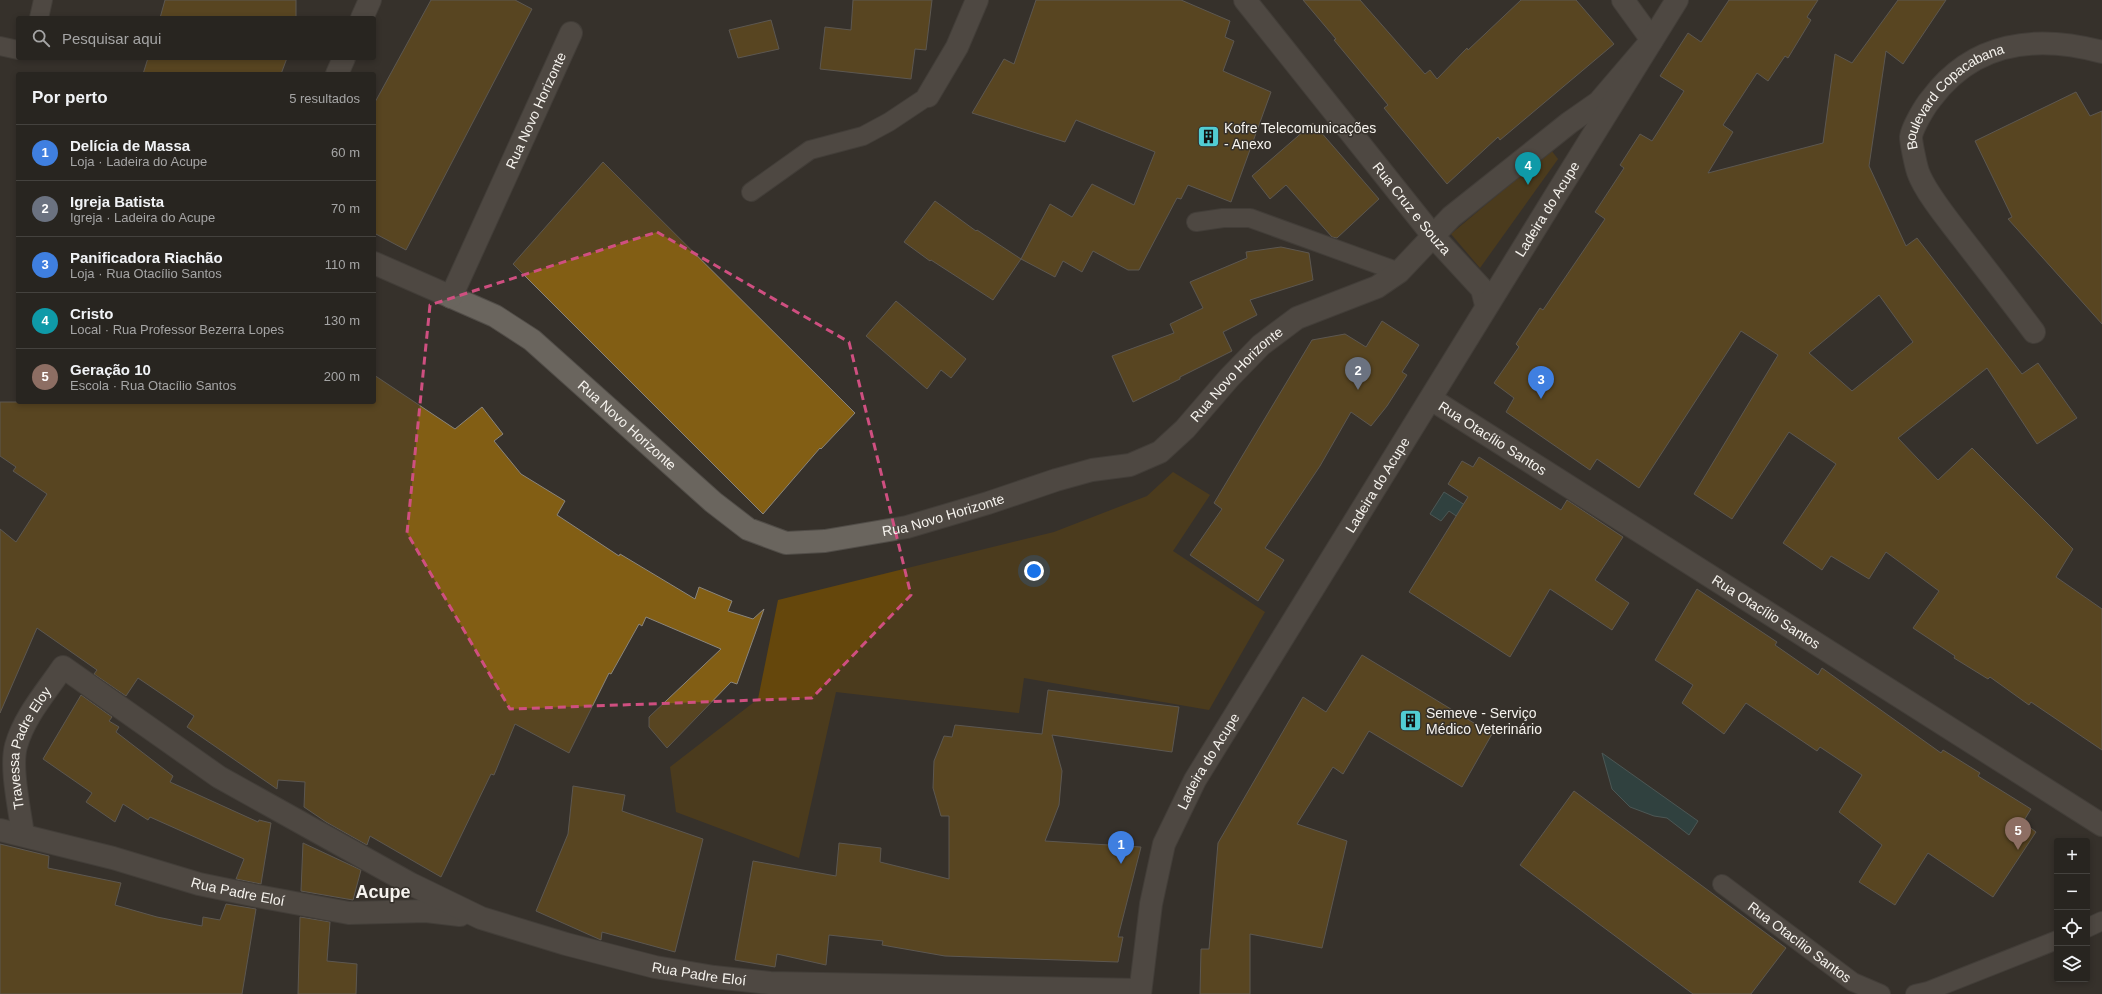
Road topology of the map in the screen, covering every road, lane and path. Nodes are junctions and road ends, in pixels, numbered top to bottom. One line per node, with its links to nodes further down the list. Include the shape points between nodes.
1 (43, 0): 7 (lane)
2 (370, 0): 8 (street)
3 (978, 0): 16 (street, via 957,47)
4 (1245, 0): 19 (street, Rua Cruz e Souza)
5 (1623, 0): 10 (street)
6 (1677, 0): 10 (street, Ladeira do Acupe)
7 (39, 16)
8 (363, 16)
9 (571, 33): 22 (street, Rua Novo Horizonte)
10 (1652, 40): 19 (street, Rua Novo Horizonte, via 1599,102 1451,218); 23 (street, Ladeira do Acupe)
11 (0, 46): 12 (lane)
12 (16, 50)
13 (2102, 52): 24 (street, Boulevard Copacabana, via 2078,45 2036,42 1996,50 1968,63 1944,81 1926,106 1911,136 1918,173 1942,212)
14 (343, 60): 15 (street)
15 (338, 72)
16 (928, 96): 17 (lane, via 889,122 862,136 810,150)
17 (751, 192)
18 (1196, 222): 21 (lane, via 1250,218)
19 (1434, 237): 21 (street, Rua Novo Horizonte); 23 (street, Rua Cruz e Souza, via 1482,290)
20 (376, 264): 22 (street, Rua Novo Horizonte)
21 (1399, 272): 22 (street, Rua Novo Horizonte, via 1377,287 1297,318 1261,345 1185,429 1160,452 1130,465 1092,470 1056,480 907,527 825,541 786,543 748,529 713,502 532,340 495,316)
22 (451, 297)
23 (1486, 305): 25 (street, Ladeira do Acupe)
24 (2034, 332)
25 (1431, 400): 27 (street, Rua Otacílio Santos); 35 (street, Ladeira do Acupe, via 1195,780 1164,844 1151,904)
26 (63, 667): 29 (street, Travessa Padre Eloy, via 25,722 15,747 15,776); 31 (street, Rua Padre Eloí, via 219,777 410,884)
27 (2102, 825)
28 (0, 830): 29 (street, Rua Padre Eloí)
29 (23, 835): 31 (street, Rua Padre Eloí, via 199,884 341,912 426,910)
30 (1722, 884): 36 (lane, Rua Otacílio Santos, via 1853,982)
31 (481, 918): 35 (street, Rua Padre Eloí, via 655,967 714,977 770,983)
32 (2102, 921): 33 (lane)
33 (2090, 927)
34 (2054, 941): 37 (lane)
35 (1140, 992)
36 (1881, 994)
37 (1915, 994)

